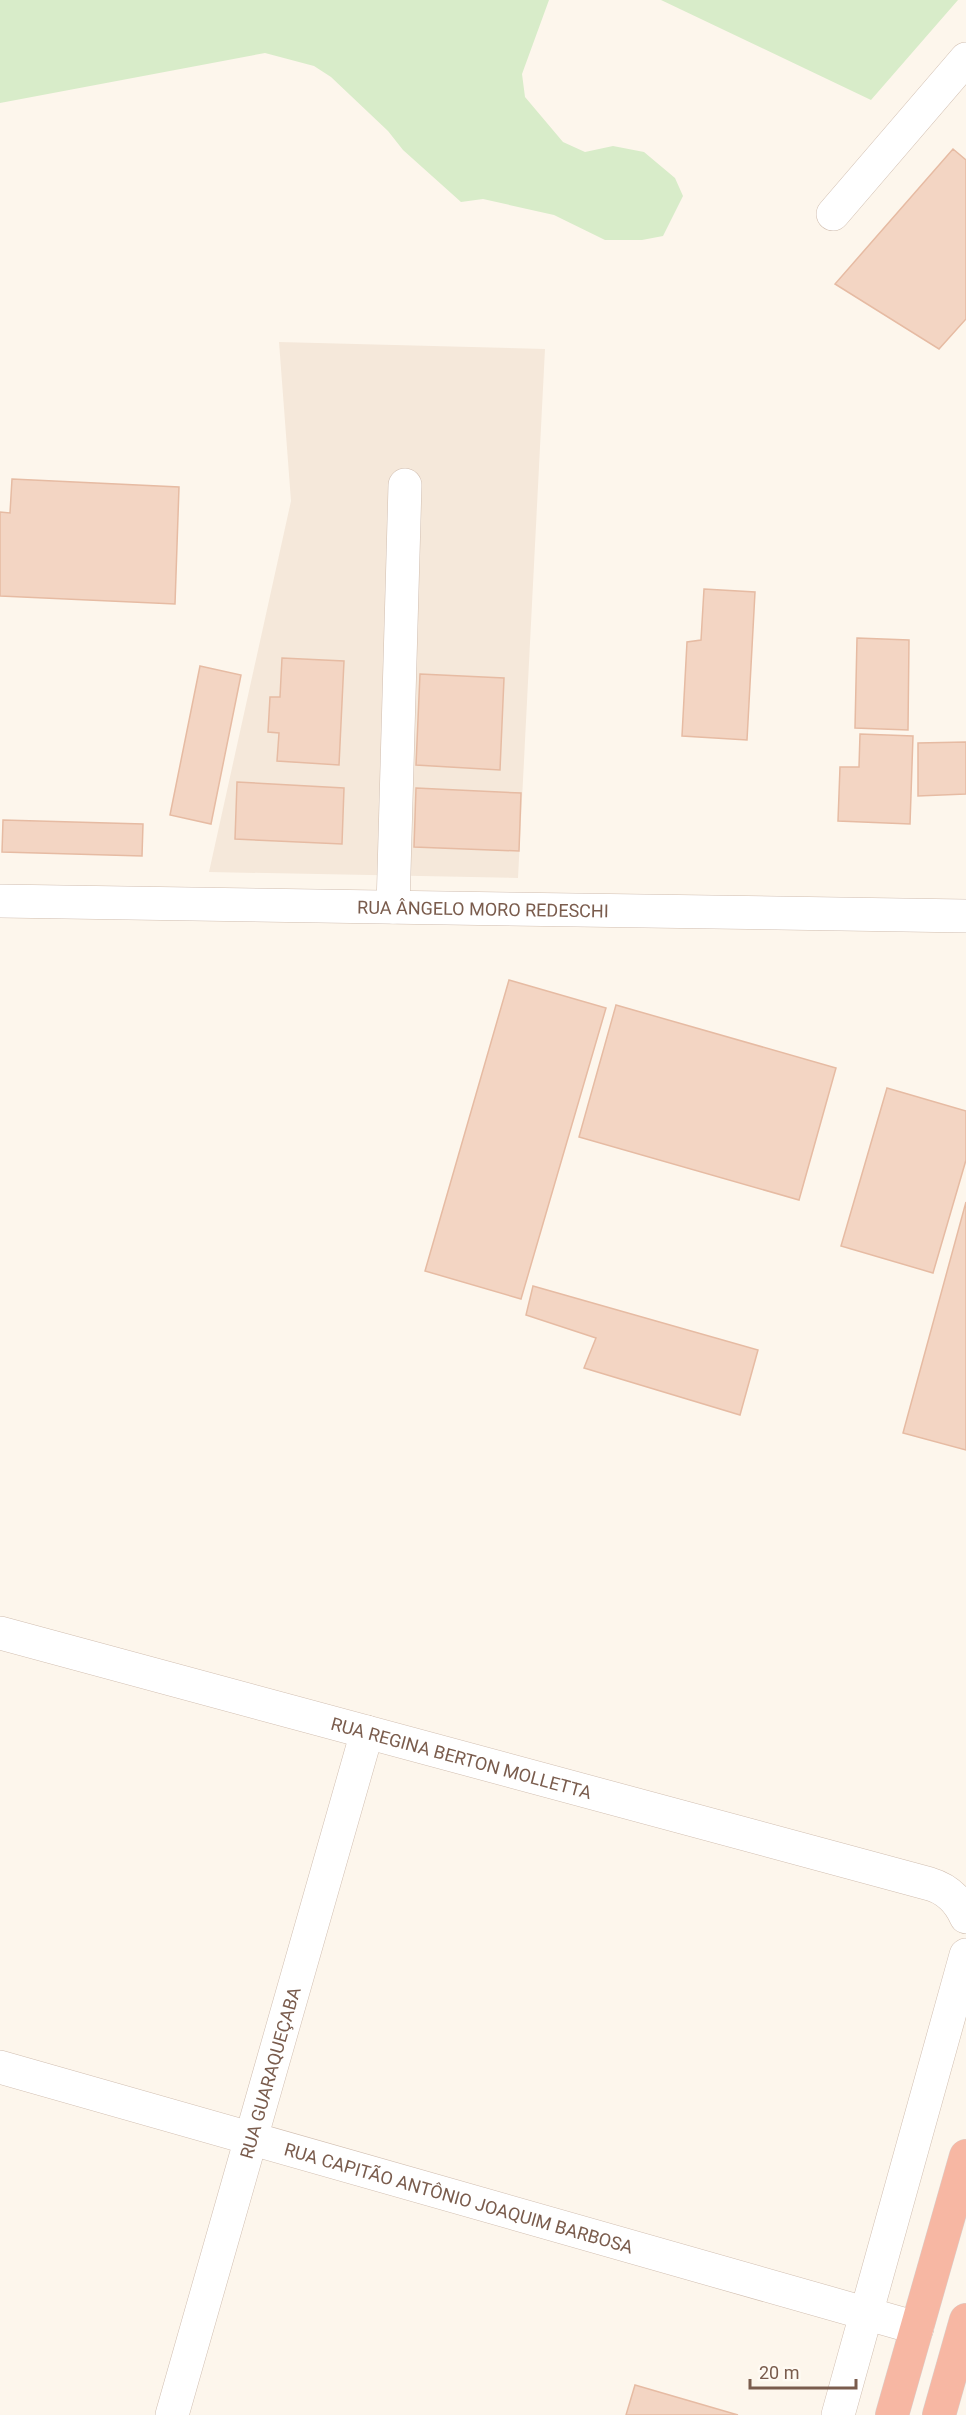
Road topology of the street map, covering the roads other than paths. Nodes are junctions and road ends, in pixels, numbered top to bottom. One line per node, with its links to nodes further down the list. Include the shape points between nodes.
1 (966, 59): 2 (street)
2 (833, 214)
3 (405, 485): 5 (street)
4 (0, 902): 5 (street, RUA ÂNGELO MORO REDESCHI)
5 (393, 907): 6 (street, RUA ÂNGELO MORO REDESCHI)
6 (966, 915)
7 (0, 1633): 8 (street, RUA REGINA BERTON MOLLETTA)
8 (367, 1732): 9 (street, RUA REGINA BERTON MOLLETTA, via 934,1885 948,1892); 12 (street, RUA GUARAQUEÇABA)
9 (966, 1917)
10 (966, 1955): 14 (street)
11 (0, 2067): 12 (street, RUA CAPITÃO ANTÔNIO JOAQUIM BARBOSA)
12 (250, 2138): 14 (street, RUA CAPITÃO ANTÔNIO JOAQUIM BARBOSA); 17 (street, RUA GUARAQUEÇABA)
13 (966, 2156): 16 (highway)
14 (867, 2314): 16 (street, RUA CAPITÃO ANTÔNIO JOAQUIM BARBOSA); 18 (street)
15 (966, 2320): 20 (highway)
16 (917, 2328): 19 (highway)
17 (172, 2415)
18 (838, 2415)
19 (892, 2415)
20 (939, 2415)

